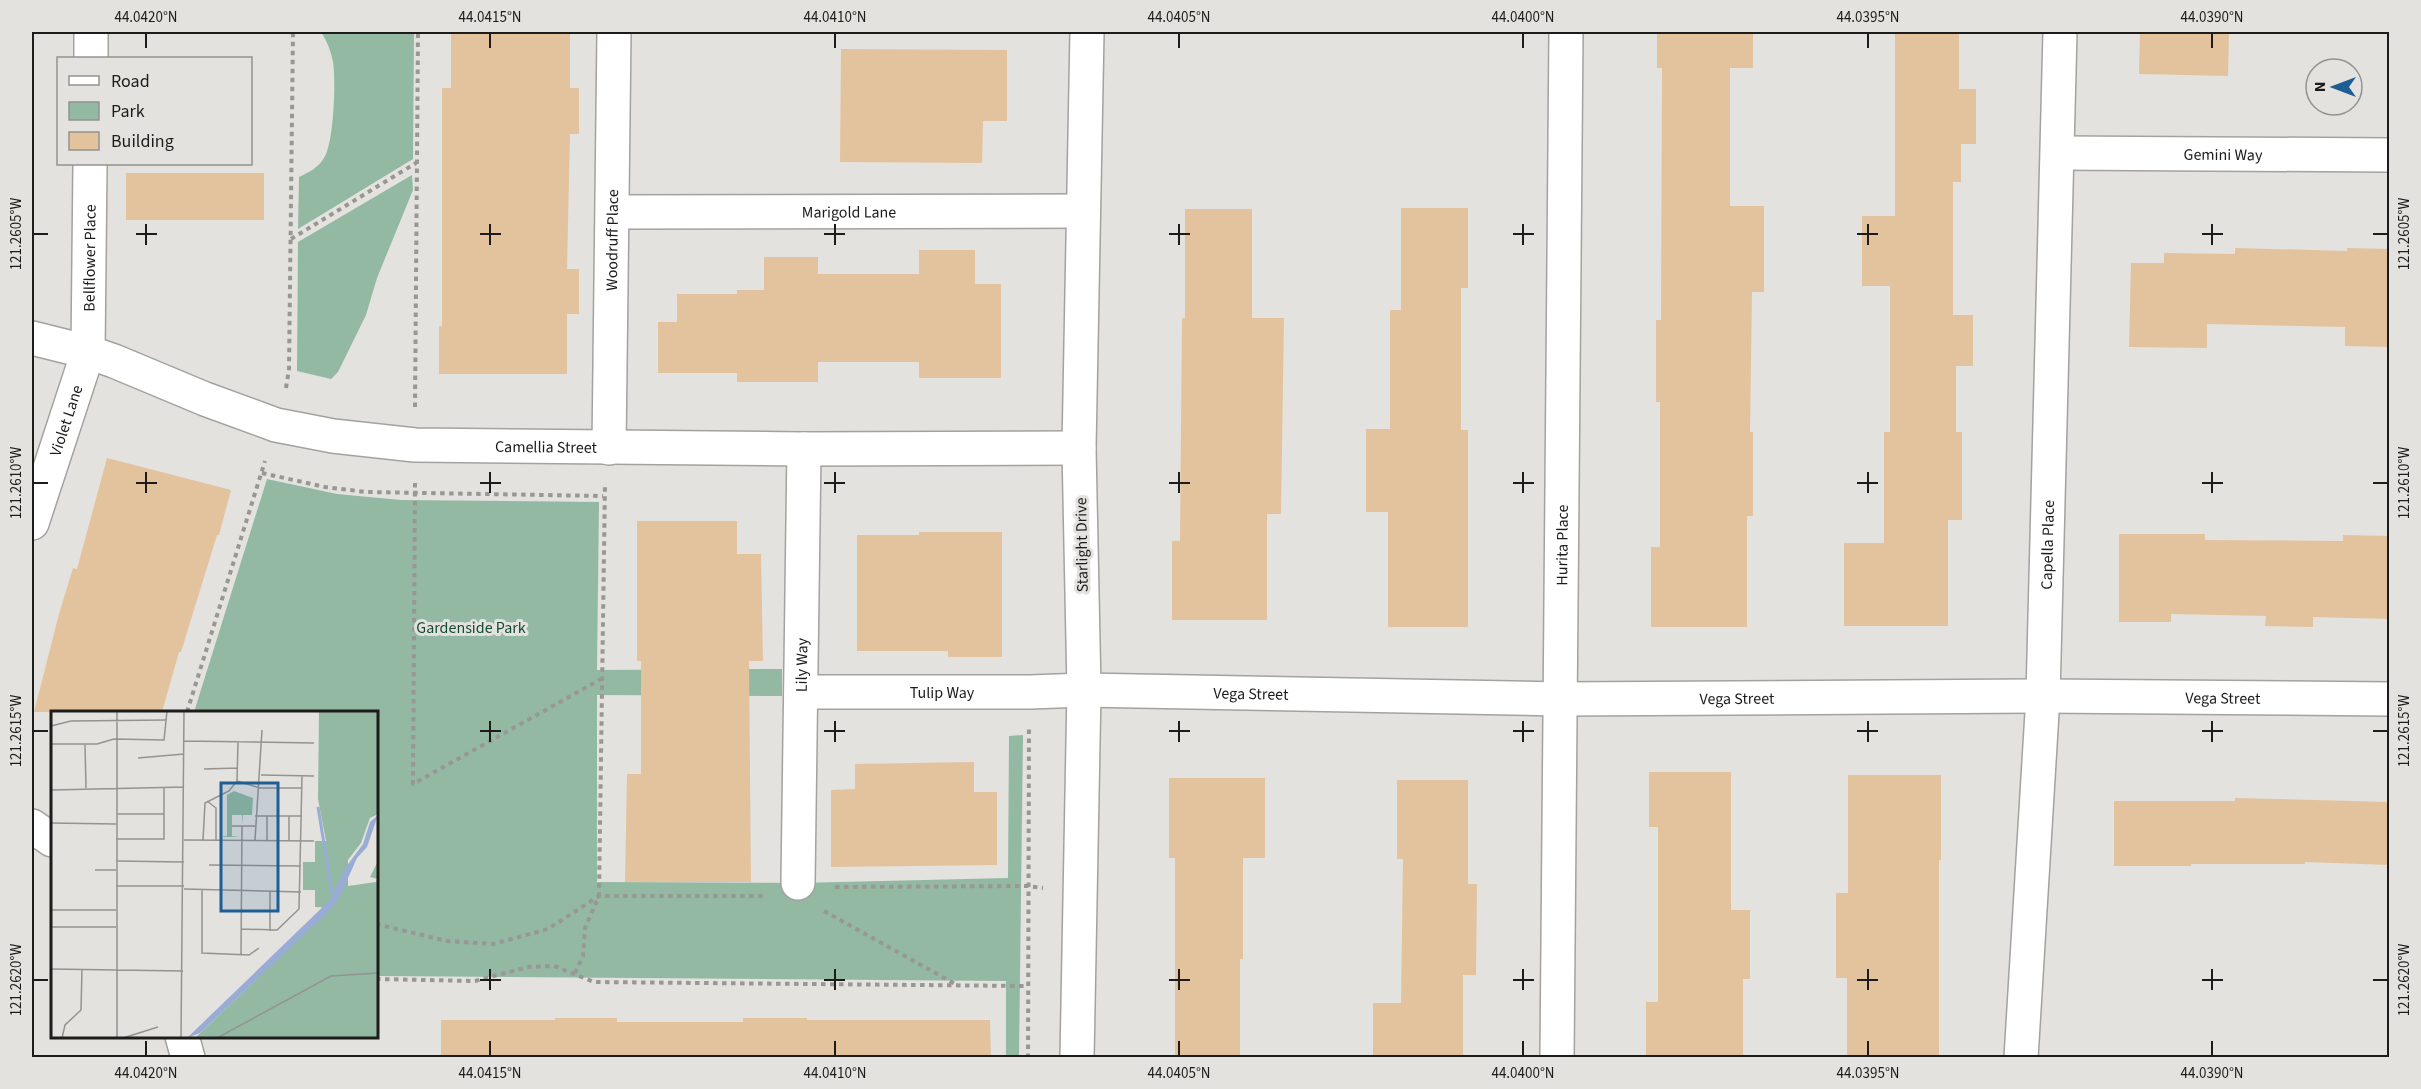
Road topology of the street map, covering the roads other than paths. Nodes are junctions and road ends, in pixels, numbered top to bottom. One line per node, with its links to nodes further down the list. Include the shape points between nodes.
1 (91, 32): 6 (street)
2 (614, 32): 11 (street, Woodruff Place)
3 (1087, 32): 10 (street, Starlight Drive)
4 (1566, 32): 21 (street, Hurita Place)
5 (2060, 32): 7 (street, Capella Place)
6 (91, 57)
7 (2058, 153): 8 (street, Gemini Way); 20 (street, Capella Place)
8 (2390, 155)
9 (90, 165): 13 (street, Bellflower Place)
10 (1083, 211): 11 (street, Marigold Lane); 15 (street, Starlight Drive)
11 (613, 212): 14 (street, Woodruff Place)
12 (32, 338): 13 (street, Camellia Street)
13 (88, 352): 14 (street, Camellia Street, via 276,425 333,436 415,445); 17 (street, Violet Lane)
14 (609, 448): 16 (street, Camellia Street)
15 (1078, 448): 16 (street, Camellia Street); 18 (street, Starlight Drive)
16 (804, 449): 19 (street, Lily Way)
17 (32, 523)
18 (1084, 690): 19 (street, Tulip Way); 21 (street, Vega Street); 28 (street, Starlight Drive)
19 (801, 692): 25 (street, Lily Way)
20 (2043, 696): 21 (street, Vega Street); 22 (street, Vega Street); 30 (street, Capella Place)
21 (1561, 699): 29 (street, Hurita Place)
22 (2390, 699)
23 (32, 826): 24 (street)
24 (51, 839)
25 (797, 895)
26 (183, 1038): 27 (street)
27 (188, 1058)
28 (1077, 1058)
29 (1557, 1058)
30 (2021, 1058)

